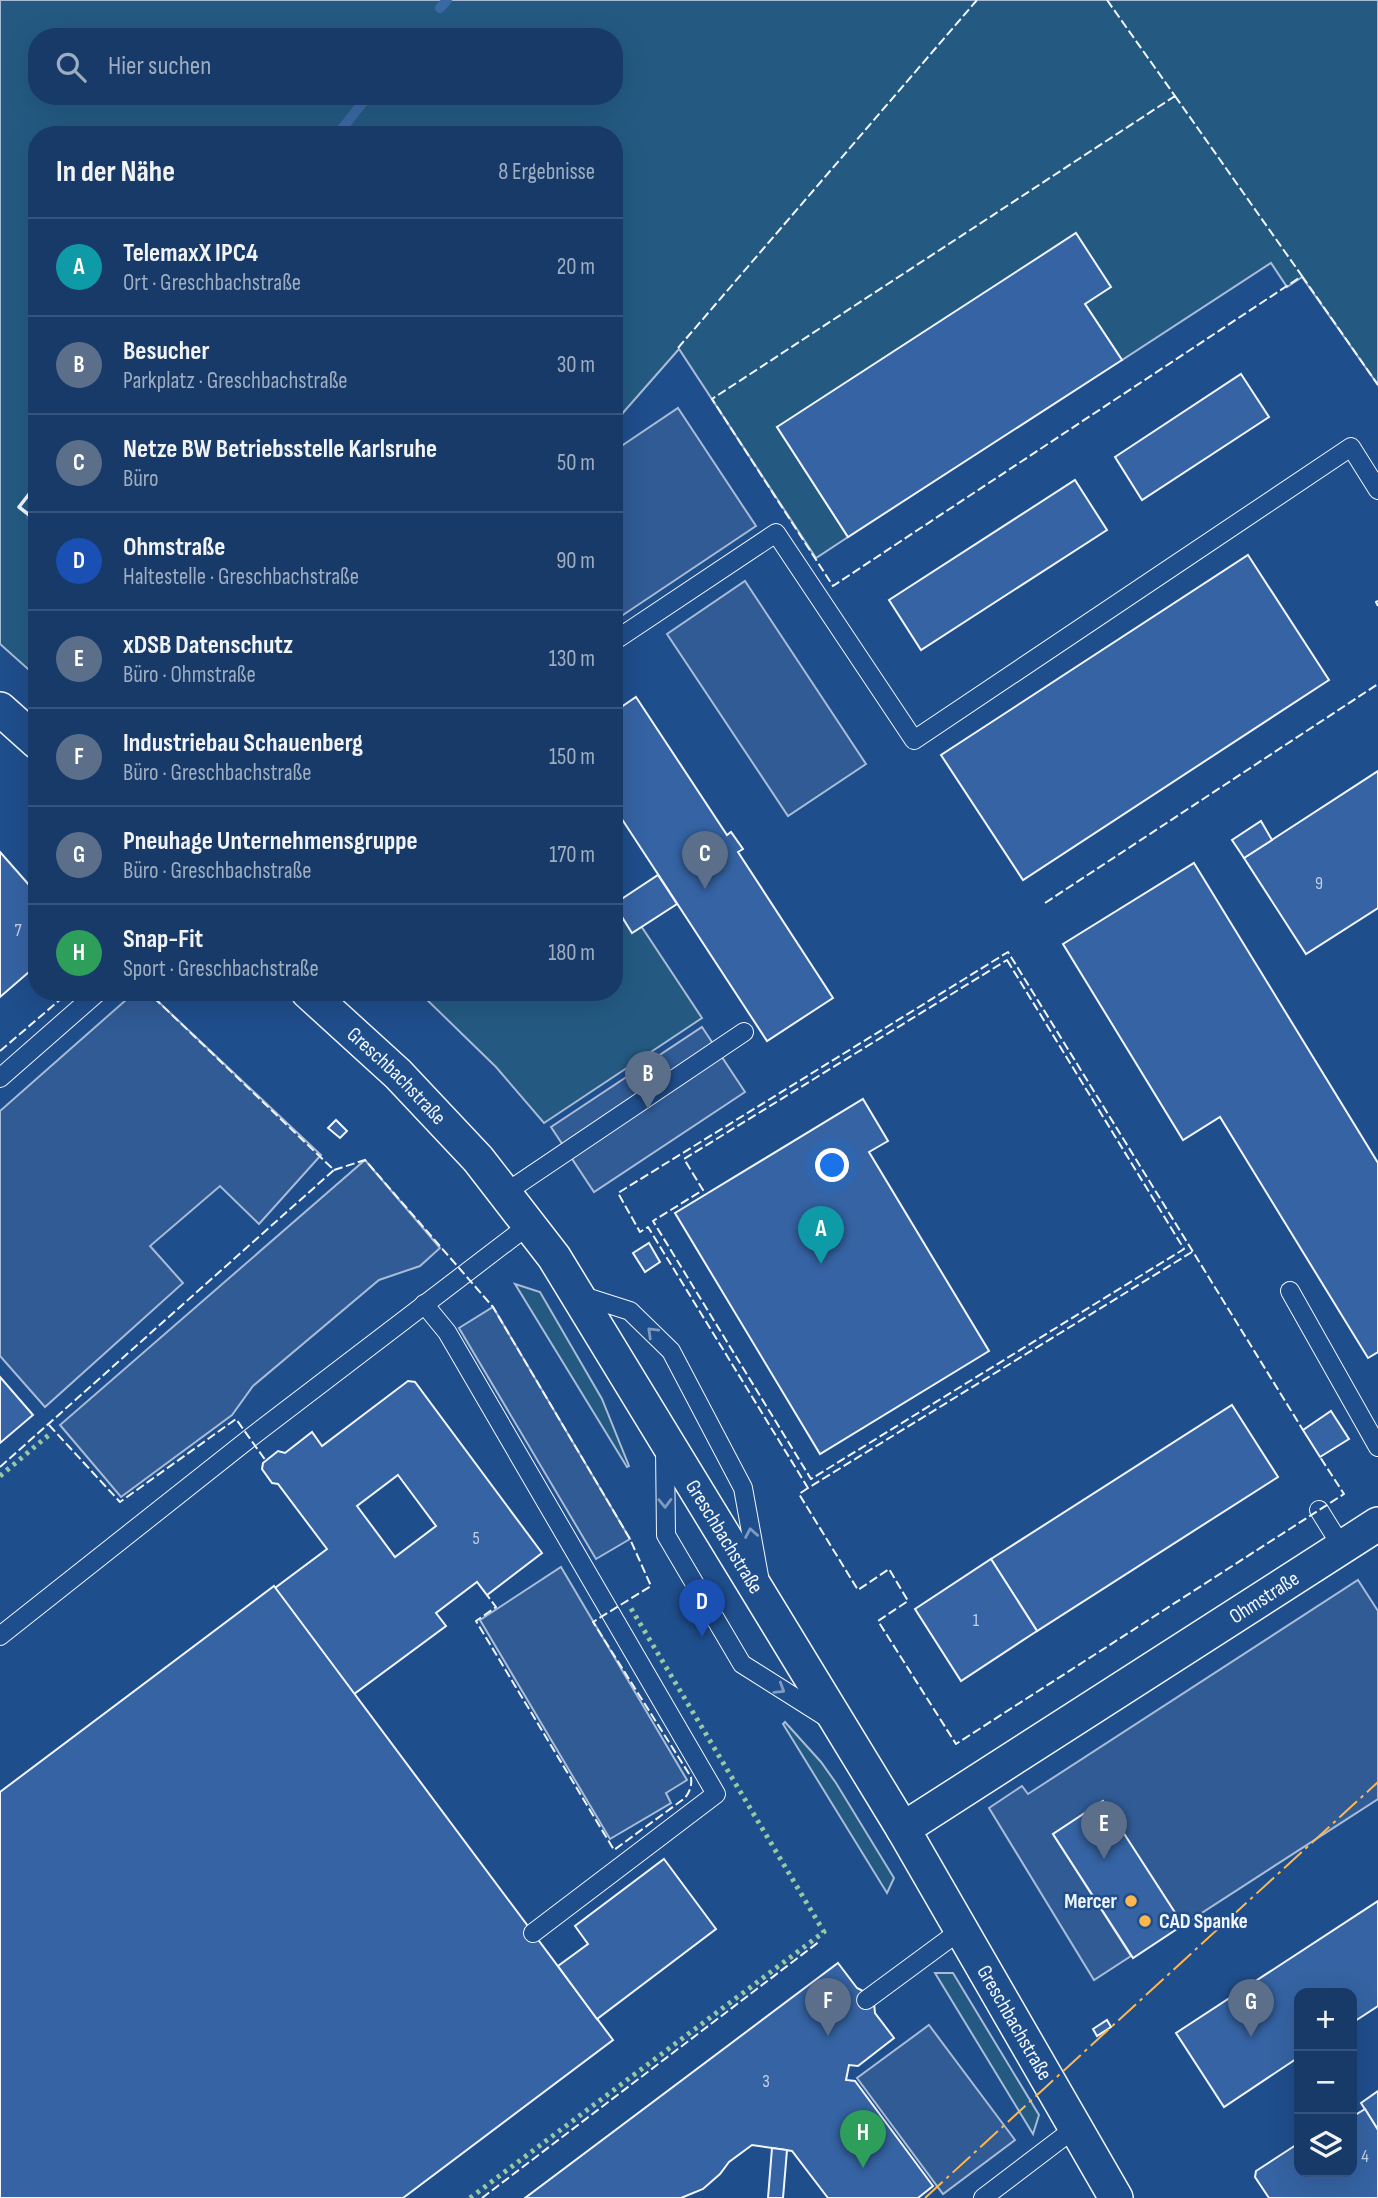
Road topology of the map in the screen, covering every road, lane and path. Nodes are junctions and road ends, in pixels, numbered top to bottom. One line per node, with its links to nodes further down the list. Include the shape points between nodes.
1 (1378, 490): 2 (lane, via 1350,447 915,740 776,533)
2 (623, 635)
3 (0, 709): 4 (street)
4 (28, 734)
5 (88, 1001): 8 (lane)
6 (318, 1001): 9 (street, Greschbachstraße, via 398,1074)
7 (744, 1032): 9 (lane)
8 (0, 1078)
9 (505, 1193): 10 (street, Greschbachstraße)
10 (530, 1224): 12 (street, Greschbachstraße); 13 (lane)
11 (1290, 1291): 15 (lane)
12 (576, 1293): 14 (street, Greschbachstraße); 19 (lane, one-way to 12, via 743,1488 671,1351 630,1311)
13 (424, 1304): 20 (lane); 24 (lane, via 447,1332 716,1794)
14 (664, 1435): 19 (street, Greschbachstraße); 21 (lane, one-way to 21, via 666,1535 742,1664)
15 (1378, 1447)
16 (1319, 1510): 18 (lane)
17 (1378, 1524): 18 (street, Ohmstraße)
18 (1342, 1547): 22 (street, Ohmstraße)
19 (763, 1600): 21 (street, Greschbachstraße)
20 (0, 1636)
21 (840, 1726): 22 (street, Greschbachstraße)
22 (903, 1829): 23 (street, Greschbachstraße)
23 (961, 1930): 25 (lane); 26 (street, Greschbachstraße)
24 (533, 1933)
25 (866, 2000)
26 (1075, 2128): 27 (lane); 28 (street, Greschbachstraße)
27 (982, 2198)
28 (1116, 2198)

